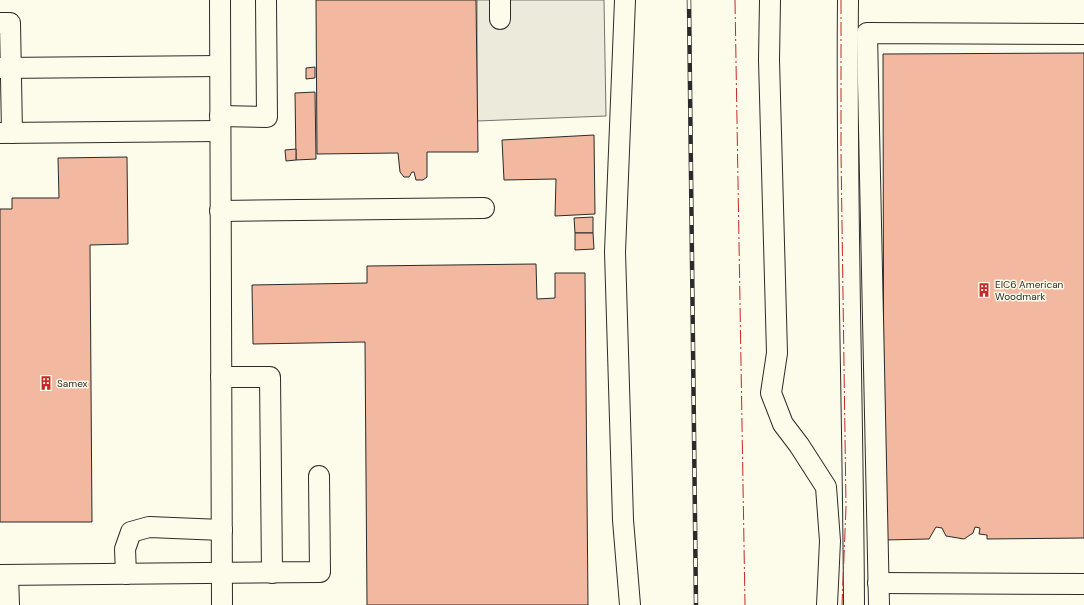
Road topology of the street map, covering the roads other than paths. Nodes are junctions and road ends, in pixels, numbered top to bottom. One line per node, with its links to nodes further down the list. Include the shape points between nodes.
1 (220, 0): 8 (street)
2 (266, 0): 10 (street, via 267,117)
3 (625, 0): 25 (street, via 615,252 623,520)
4 (770, 0): 26 (street, via 769,60 776,353 771,393 783,424 826,487 830,541)
5 (848, 0): 27 (street)
6 (0, 23): 9 (street, via 10,23)
7 (1084, 34): 21 (street, via 867,33)
8 (220, 66): 9 (street); 10 (street)
9 (5, 68): 11 (street)
10 (220, 124): 11 (street); 13 (street)
11 (6, 133)
12 (484, 208): 13 (street)
13 (220, 211): 14 (street)
14 (221, 377): 16 (street); 18 (street, via 270,377)
15 (319, 476): 18 (street, via 320,572)
16 (222, 530): 17 (street); 19 (street, via 149,527 131,532 125,549)
17 (222, 573): 18 (street); 19 (street); 24 (street)
18 (272, 573)
19 (126, 574): 20 (street)
20 (4, 575): 23 (street)
21 (878, 583): 22 (street); 28 (street)
22 (1084, 584)
23 (9, 605)
24 (222, 605)
25 (630, 605)
26 (827, 605)
27 (854, 605)
28 (879, 605)

